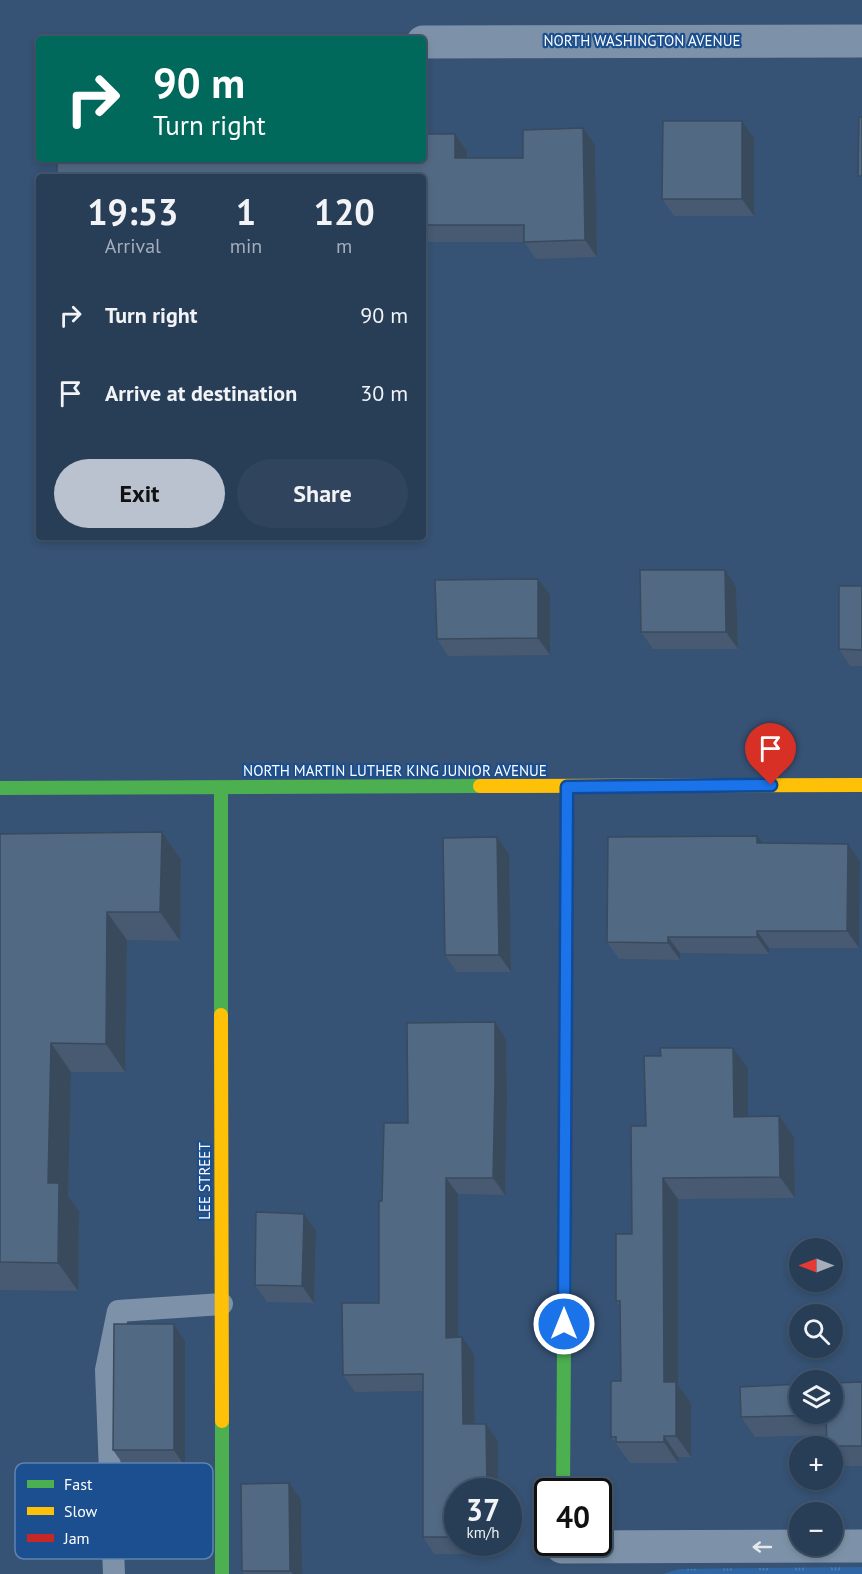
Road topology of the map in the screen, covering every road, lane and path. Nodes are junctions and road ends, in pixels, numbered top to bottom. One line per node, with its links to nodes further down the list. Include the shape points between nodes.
1 (862, 41): 2 (street, NORTH WASHINGTON AVENUE)
2 (426, 42)
3 (862, 785): 4 (street, NORTH MARTIN LUTHER KING JUNIOR AVENUE)
4 (567, 787): 6 (street, NORTH MARTIN LUTHER KING JUNIOR AVENUE); 9 (street)
5 (0, 788): 6 (street, NORTH MARTIN LUTHER KING JUNIOR AVENUE)
6 (221, 788): 7 (street, LEE STREET)
7 (222, 1304): 8 (lane, via 118,1311 106,1370); 14 (street, LEE STREET)
8 (110, 1463)
9 (563, 1478)
10 (862, 1546): 11 (street, one-way to 11)
11 (612, 1553)
12 (113, 1559): 13 (lane)
13 (114, 1574)
14 (222, 1574)

